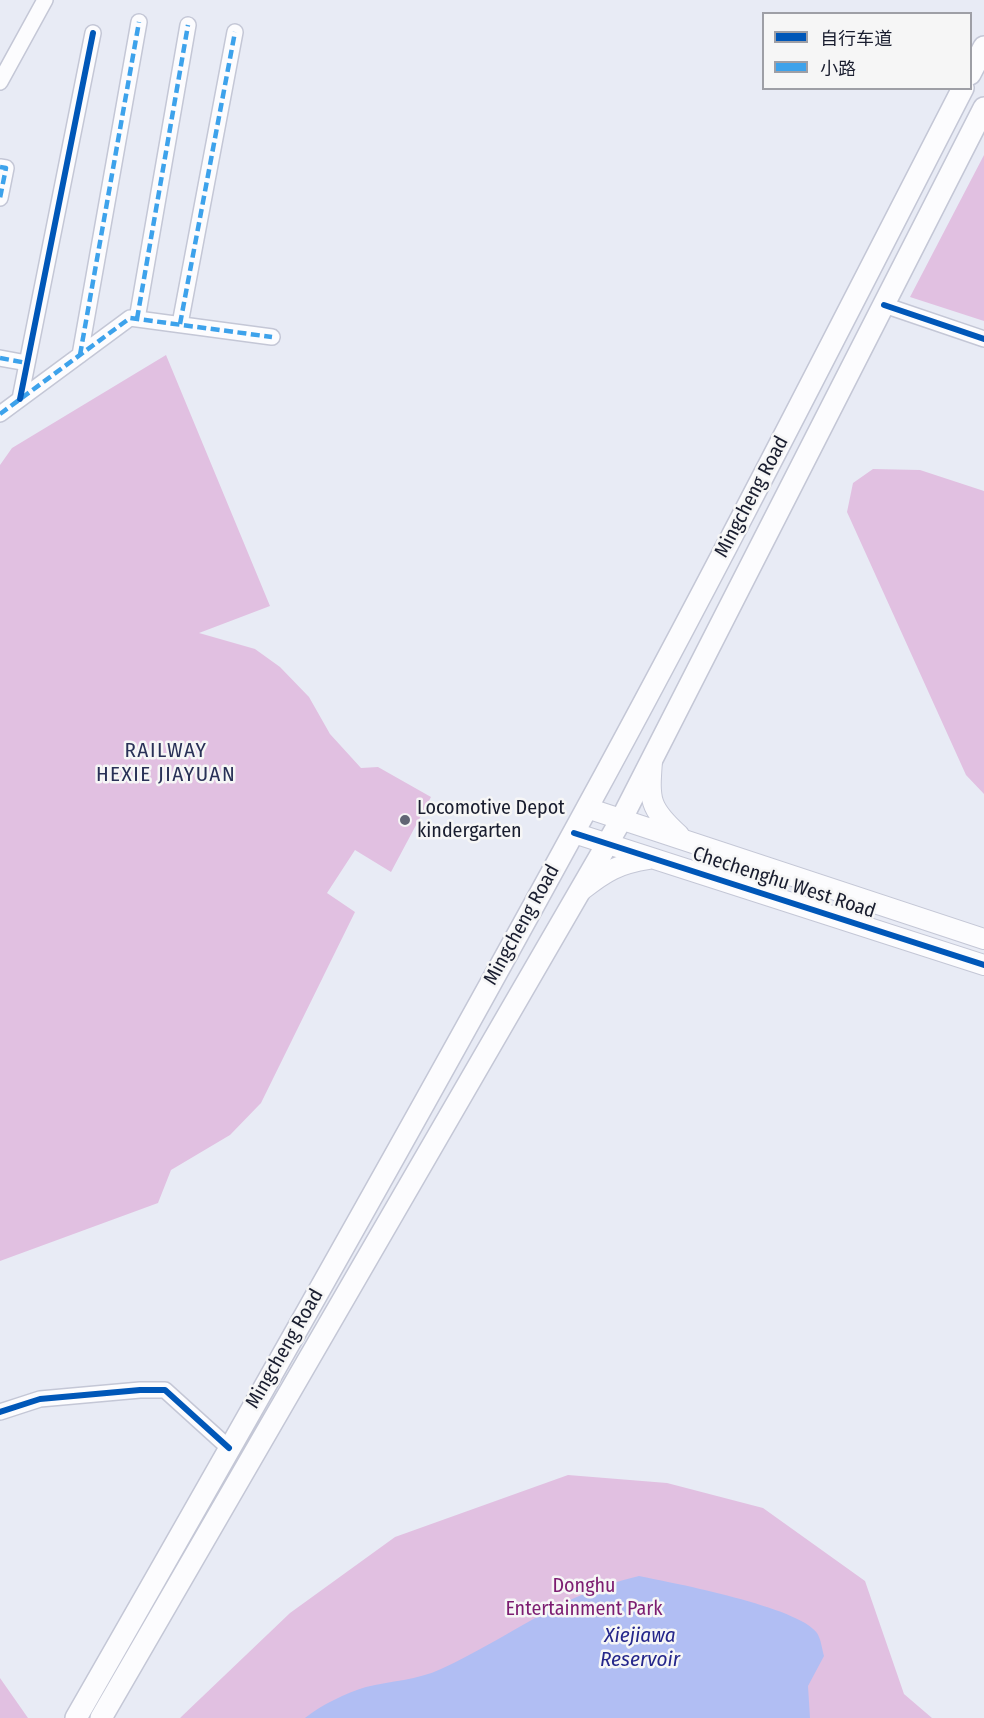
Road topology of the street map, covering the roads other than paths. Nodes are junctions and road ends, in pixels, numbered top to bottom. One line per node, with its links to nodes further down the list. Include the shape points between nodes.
1 (45, 0): 8 (street)
2 (139, 22): 18 (street)
3 (188, 25): 14 (street)
4 (235, 32): 15 (street)
5 (93, 33): 20 (street)
6 (984, 47): 7 (main road)
7 (972, 70)
8 (0, 82)
9 (962, 90): 24 (main road, Mingcheng Road)
10 (984, 108): 13 (main road, Mingcheng Road)
11 (0, 167): 12 (street, via 6,168)
12 (0, 198)
13 (884, 305): 17 (street); 23 (main road, Mingcheng Road)
14 (137, 318): 15 (street); 18 (street, via 130,318)
15 (180, 324): 16 (street)
16 (272, 337)
17 (984, 339)
18 (80, 355): 21 (street)
19 (0, 358): 20 (street)
20 (27, 363): 21 (street)
21 (20, 399): 22 (street)
22 (0, 414)
23 (652, 760): 25 (main road, Mingcheng Road); 27 (street, via 650,795 660,818)
24 (587, 808): 25 (street, Chechenghu West Road); 26 (main road, Mingcheng Road)
25 (621, 820): 27 (street, Chechenghu West Road); 28 (main road, Mingcheng Road)
26 (573, 833): 28 (street, Chechenghu West Road); 34 (main road, Mingcheng Road)
27 (688, 842): 31 (street, Chechenghu West Road)
28 (607, 845): 29 (street, Chechenghu West Road); 30 (main road, Mingcheng Road)
29 (650, 858): 30 (street, via 608,870); 32 (street, Chechenghu West Road)
30 (579, 892): 36 (main road, Mingcheng Road)
31 (984, 939)
32 (984, 964)
33 (0, 1412): 34 (street, via 40,1400 165,1390)
34 (229, 1448): 35 (main road, Mingcheng Road)
35 (76, 1718)
36 (101, 1718)

